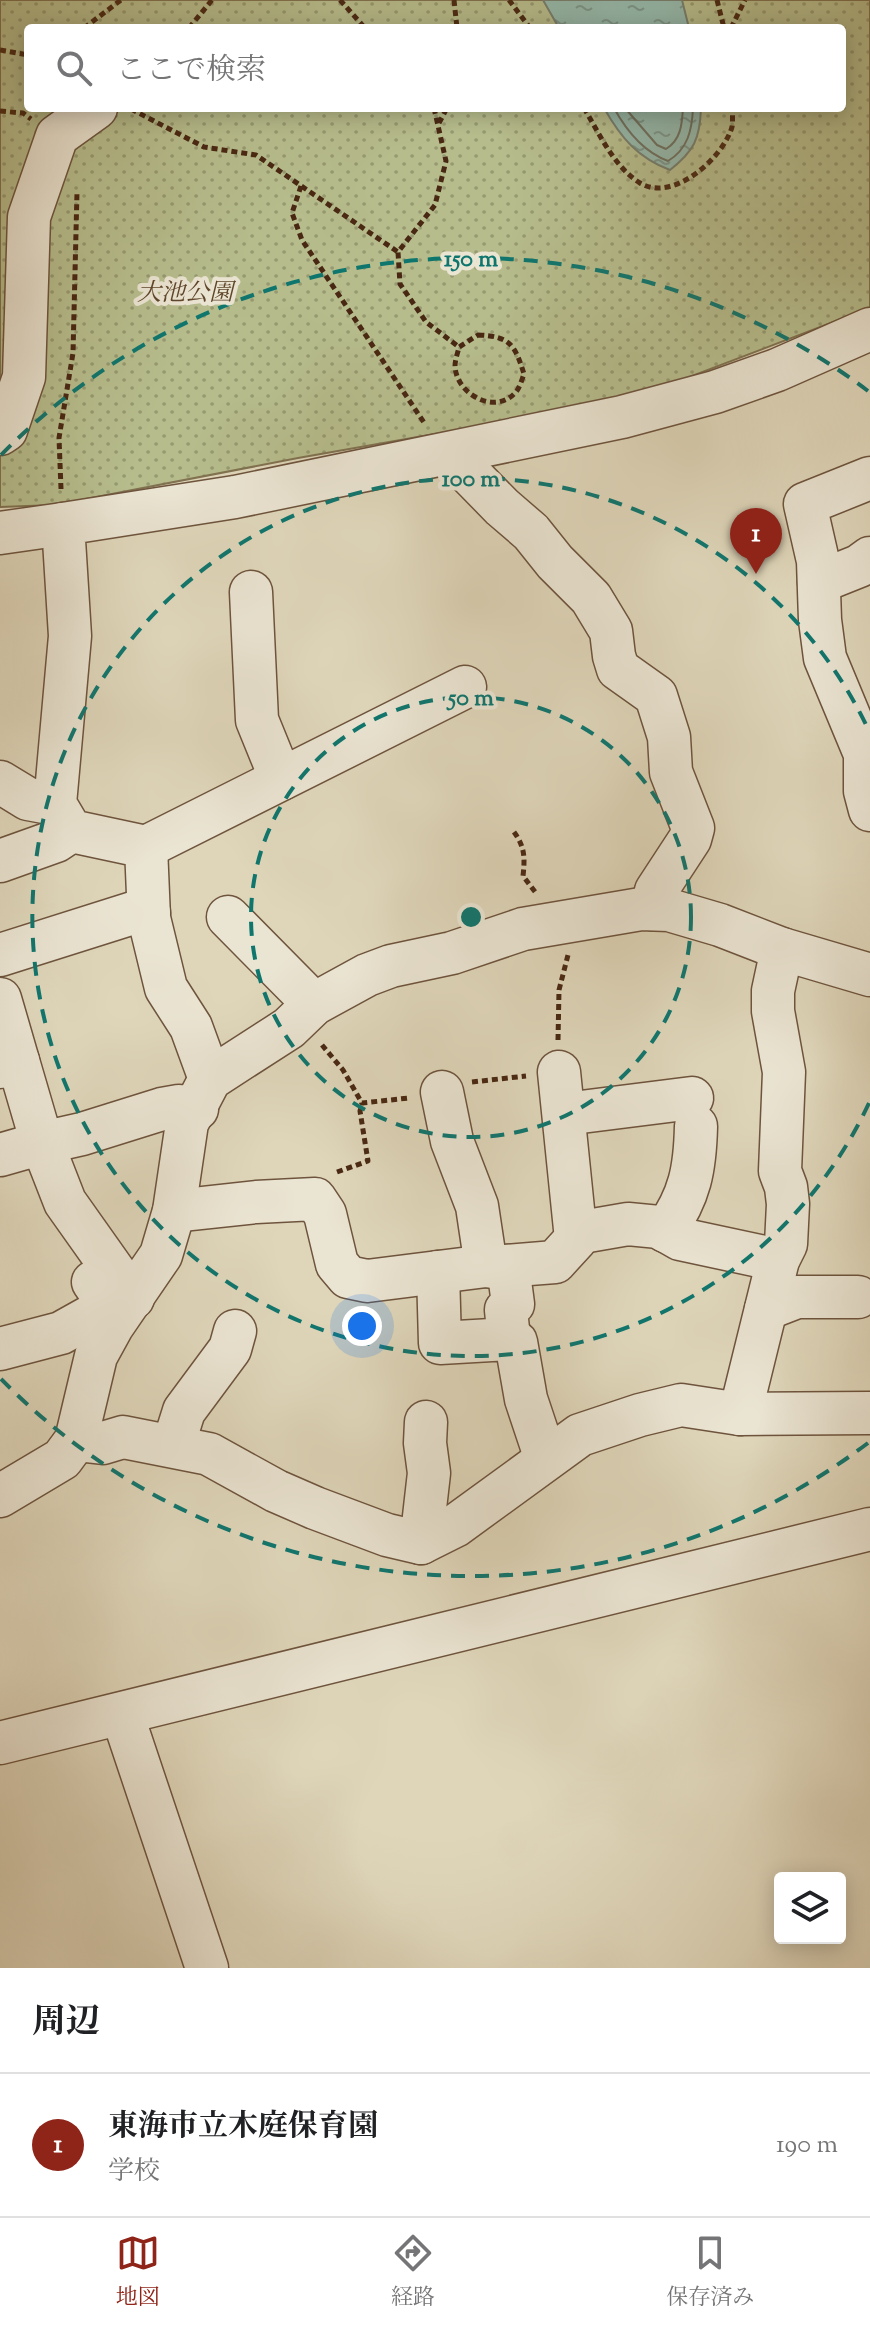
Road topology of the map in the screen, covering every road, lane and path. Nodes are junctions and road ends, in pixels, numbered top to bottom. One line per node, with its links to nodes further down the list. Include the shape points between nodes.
1 (121, 0): 8 (path)
2 (212, 0): 9 (path)
3 (340, 0): 10 (path)
4 (454, 0): 11 (path)
5 (509, 0): 12 (path)
6 (717, 0): 13 (path)
7 (745, 0): 14 (path)
8 (89, 24)
9 (192, 24)
10 (361, 24)
11 (457, 24)
12 (527, 24)
13 (723, 24)
14 (733, 24)
15 (0, 50): 16 (path)
16 (24, 54)
17 (117, 112): 29 (street, via 57,136 29,217 24,377)
18 (130, 112): 24 (path, via 204,147 256,155)
19 (435, 112): 23 (path)
20 (445, 112): 23 (path)
21 (587, 112): 22 (path, via 617,160 641,184 660,188 680,185 700,170 732,127)
22 (733, 112)
23 (438, 124): 26 (path, via 446,161 435,205)
24 (301, 186): 26 (path); 30 (path, via 292,213 302,240)
25 (77, 189): 32 (path, via 73,353 59,438)
26 (398, 252): 28 (path, via 400,284 426,322)
27 (870, 329): 30 (street, via 715,392)
28 (459, 347): 28 (path, via 478,335 498,335 517,351 524,374 515,393 496,403 477,400 459,383)
29 (0, 434)
30 (452, 454): 32 (street); 44 (street, via 591,598 611,631 618,669 656,696 669,737 671,772 693,828 656,891)
31 (870, 478): 35 (street, via 805,504)
32 (63, 524): 33 (street); 39 (street, via 70,636)
33 (0, 533)
34 (870, 558): 35 (street)
35 (819, 582): 40 (street, via 825,658 865,754)
36 (251, 592): 38 (street, via 257,720)
37 (465, 687): 38 (street)
38 (281, 779): 42 (street)
39 (29, 803): 42 (street); 43 (street, via 56,841)
40 (870, 810)
41 (514, 832): 47 (path, via 522,842 523,876)
42 (146, 847): 45 (street)
43 (0, 861)
44 (652, 909): 47 (street); 48 (street, via 720,925)
45 (149, 913): 49 (street, via 133,913); 56 (street, via 166,988 191,1027)
46 (228, 917): 52 (street)
47 (563, 923): 52 (street, via 505,933 452,953 391,966); 54 (path, via 575,938 559,990)
48 (782, 949): 50 (street); 66 (street, via 773,1011 784,1072 780,1171 788,1204 786,1244)
49 (0, 955)
50 (870, 975)
51 (0, 999): 53 (street)
52 (302, 1016): 56 (street); 57 (path)
53 (9, 1064): 59 (street)
54 (559, 1072): 55 (path, via 487,1079); 58 (street)
55 (442, 1092): 57 (path); 67 (street, via 452,1141)
56 (203, 1094): 59 (street, via 179,1106); 62 (street, via 187,1123)
57 (362, 1103): 61 (path, via 368,1161 330,1173)
58 (565, 1114): 63 (street, via 694,1112 693,1173); 64 (street)
59 (42, 1143): 60 (street); 65 (street, via 65,1202)
60 (0, 1155)
61 (315, 1199): 62 (street); 68 (street, via 325,1214 337,1264 348,1277 367,1281)
62 (174, 1211): 70 (street, via 161,1255)
63 (665, 1231): 64 (street, via 628,1224); 66 (street, via 680,1239)
64 (576, 1233): 67 (street, via 555,1262)
65 (102, 1252): 70 (street); 74 (street, via 81,1266 106,1301 104,1309 61,1333)
66 (778, 1260): 71 (street)
67 (497, 1266): 68 (street); 73 (street, via 513,1304 506,1310)
68 (438, 1272): 73 (street, via 440,1343)
69 (858, 1297): 71 (street, via 797,1297)
70 (133, 1298): 78 (street, via 96,1356)
71 (766, 1309): 76 (street)
72 (235, 1331): 79 (street, via 230,1349 184,1411)
73 (509, 1339): 80 (street, via 516,1342 526,1399)
74 (0, 1349)
75 (870, 1413): 76 (street)
76 (740, 1414): 80 (street, via 681,1405 580,1435)
77 (426, 1422): 83 (street, via 429,1473)
78 (76, 1440): 79 (street, via 103,1443 123,1437); 81 (street, via 62,1459)
79 (173, 1446): 83 (street, via 209,1454 302,1502)
80 (548, 1457): 83 (street, via 455,1526)
81 (0, 1496)
82 (870, 1529): 84 (street)
83 (421, 1543)
84 (122, 1714): 85 (street); 86 (street)
85 (0, 1743)
86 (207, 1968)

